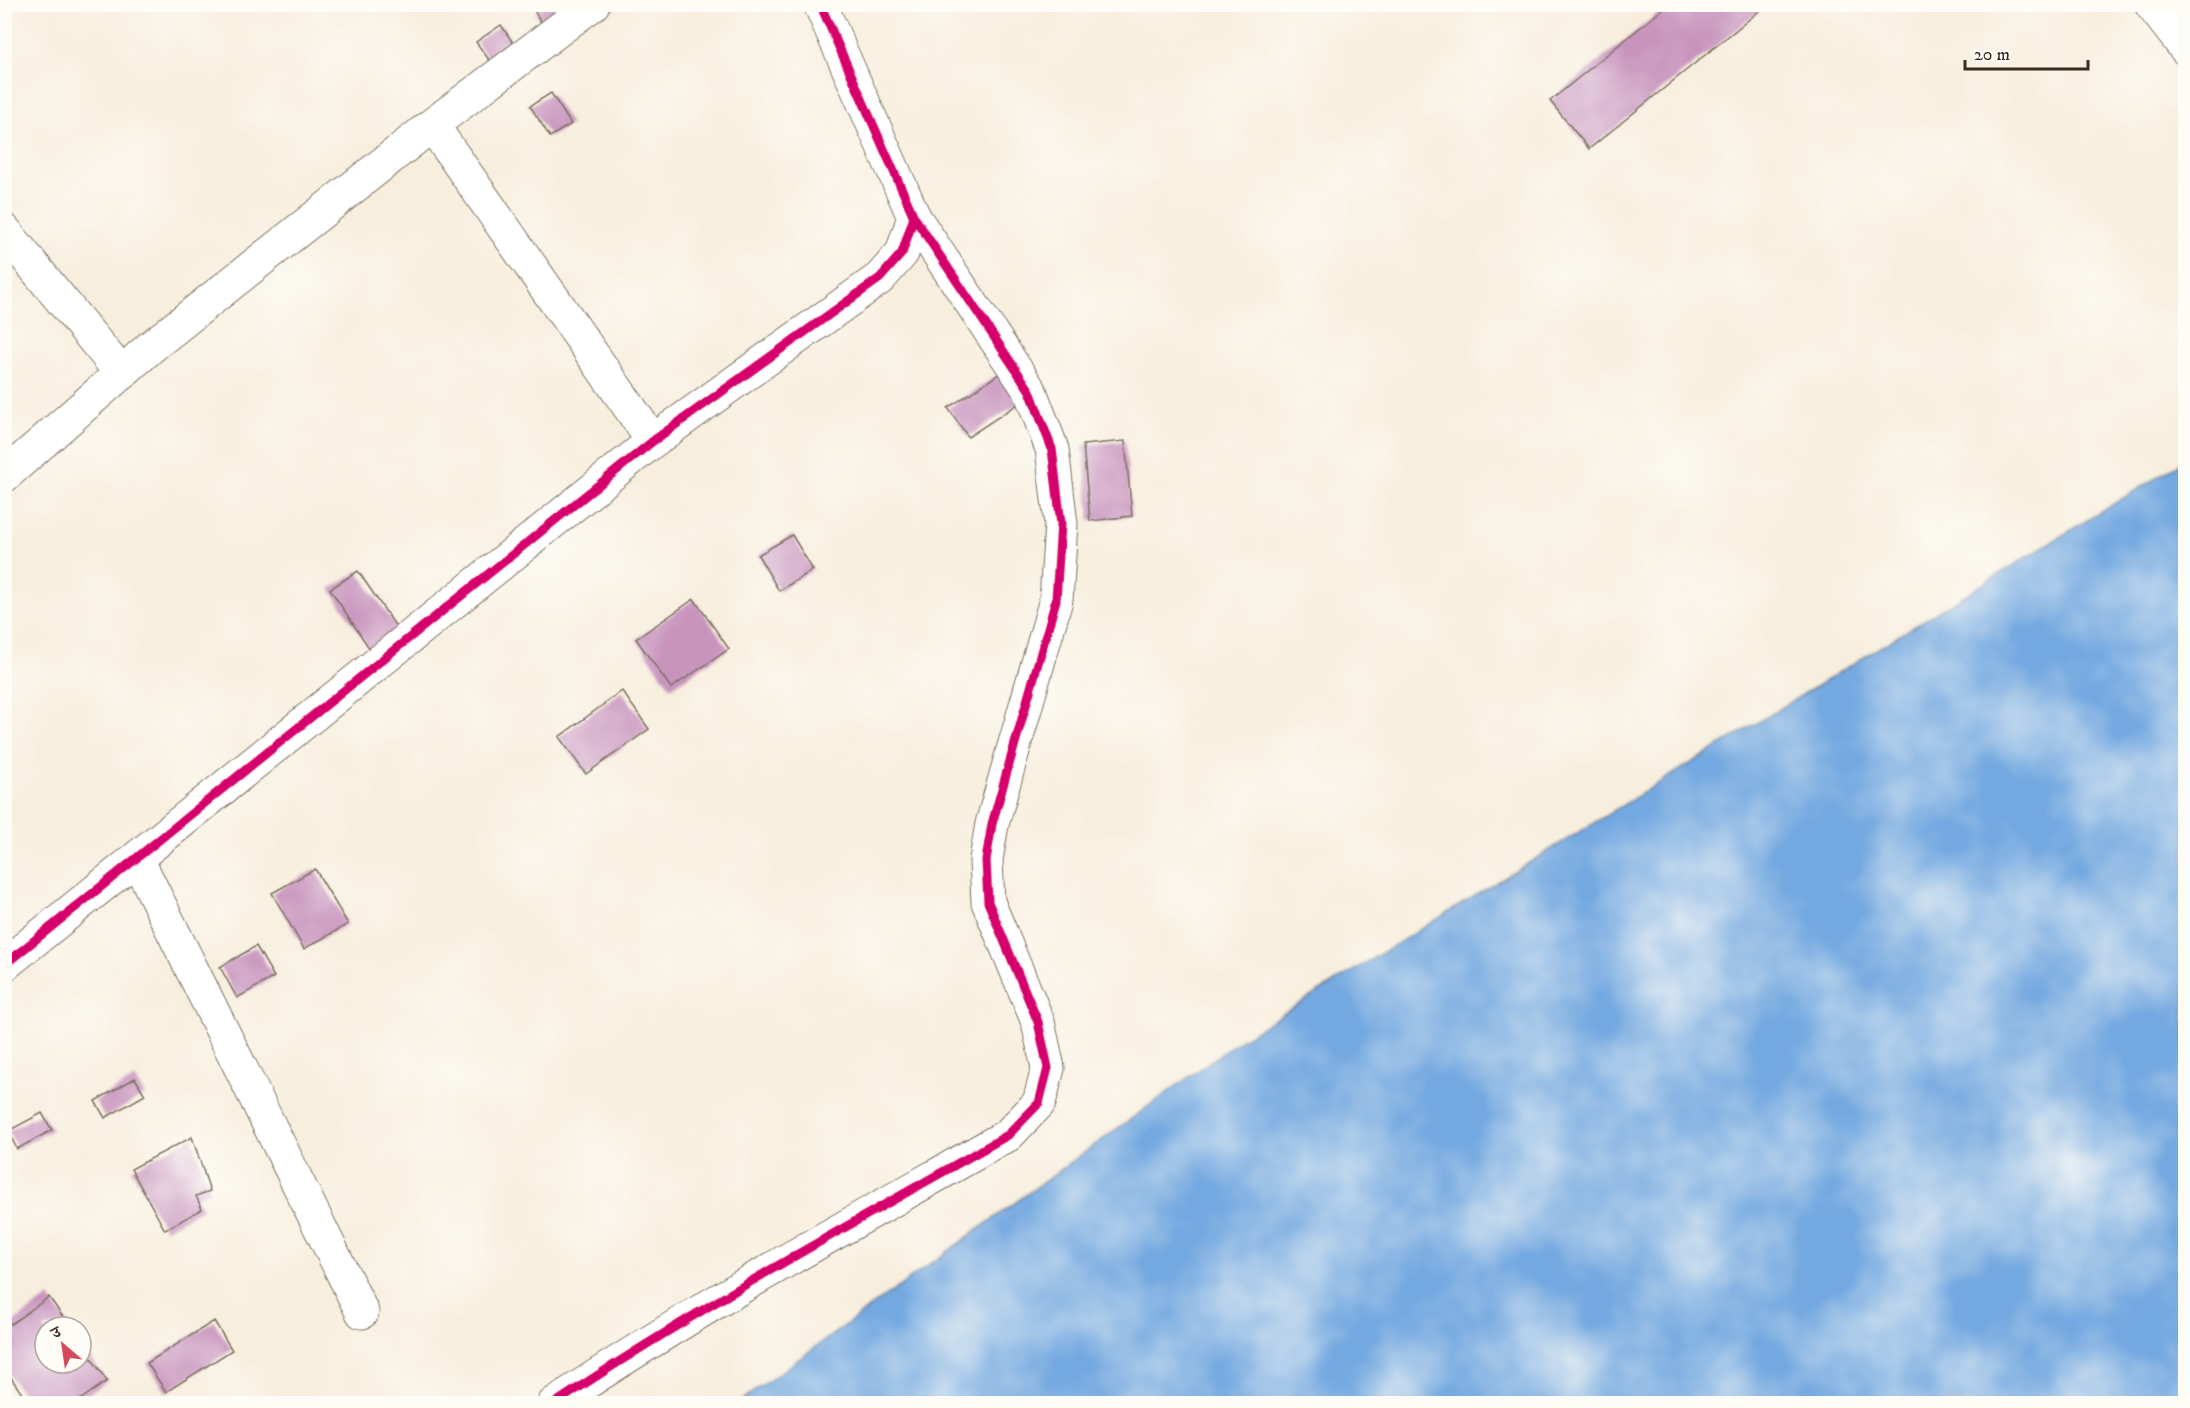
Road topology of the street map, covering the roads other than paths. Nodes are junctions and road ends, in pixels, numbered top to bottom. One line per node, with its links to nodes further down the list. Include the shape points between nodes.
1 (593, 4): 5 (street)
2 (820, 4): 6 (street)
3 (2151, 4): 4 (street)
4 (2186, 49)
5 (432, 125): 8 (street, via 152,346); 9 (street)
6 (914, 218): 9 (street, via 902,253 880,278); 14 (street, via 1030,391 1052,449 1061,524 1056,600 992,825 986,860 988,902 1038,1022 1048,1068 1039,1103 1008,1135 720,1299)
7 (4, 230): 8 (street)
8 (122, 374): 10 (street)
9 (653, 441): 11 (street)
10 (4, 476)
11 (137, 859): 12 (street); 13 (street)
12 (4, 965)
13 (362, 1312)
14 (554, 1404)

